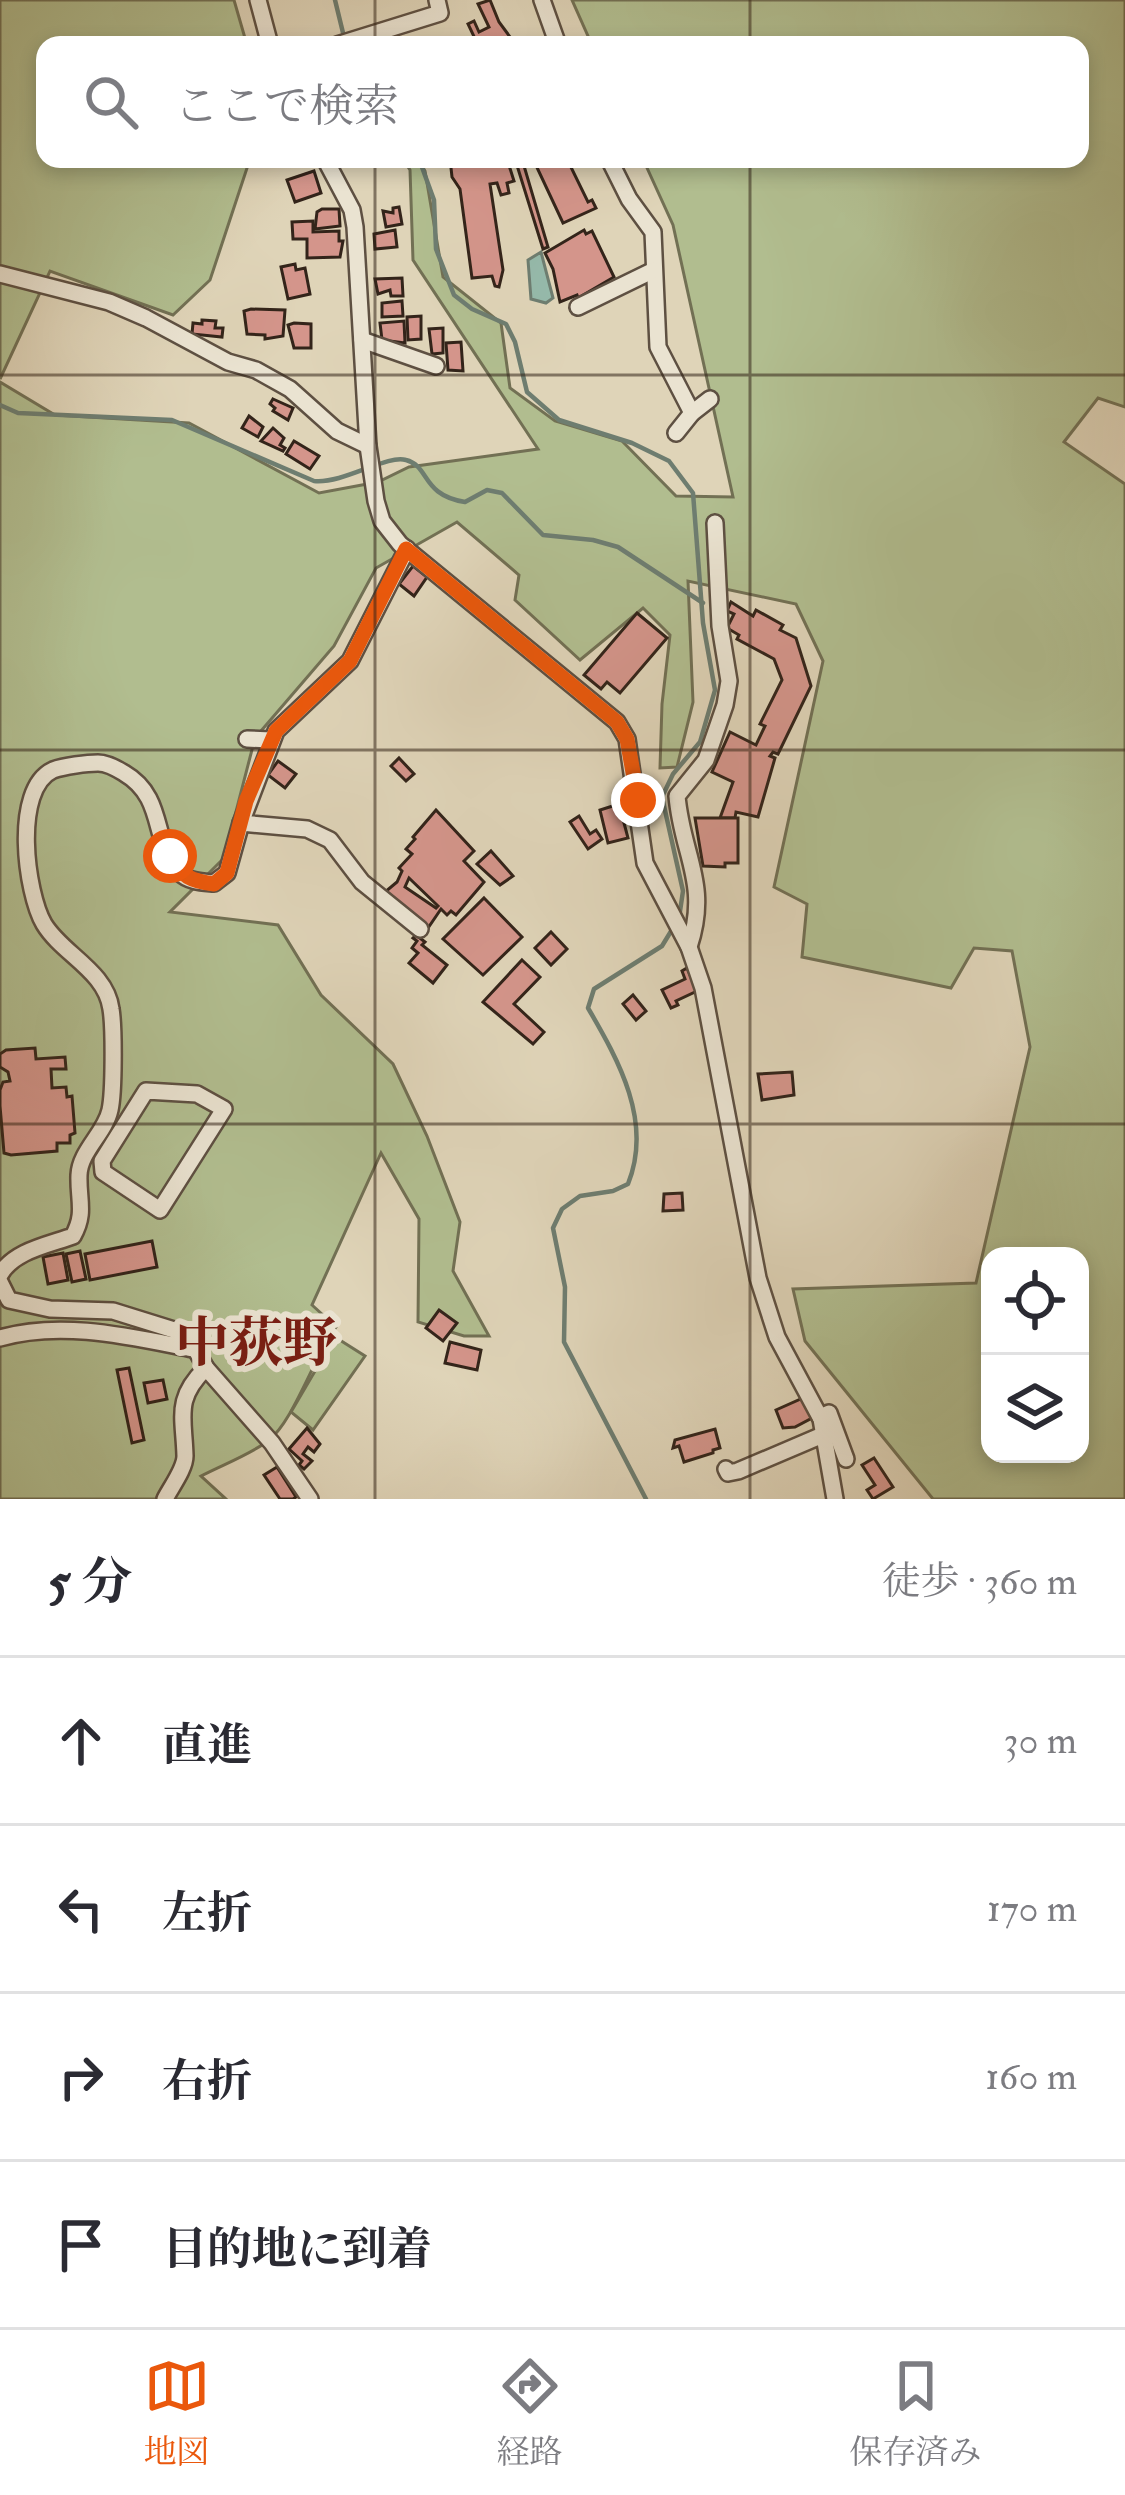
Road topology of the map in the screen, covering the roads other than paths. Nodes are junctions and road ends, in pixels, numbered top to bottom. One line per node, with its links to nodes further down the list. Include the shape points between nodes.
1 (258, 0): 4 (street)
2 (437, 0): 5 (street, via 440,13)
3 (542, 0): 6 (street)
4 (268, 36)
5 (366, 36)
6 (555, 36)
7 (330, 168): 12 (street, via 352,210)
8 (614, 168): 9 (street, via 653,232)
9 (654, 270): 11 (street); 14 (street, via 654,358 685,418)
10 (0, 274): 15 (street, via 109,302 256,370)
11 (578, 307)
12 (362, 340): 13 (street); 15 (street)
13 (436, 366)
14 (710, 398)
15 (369, 449): 17 (street, via 382,521)
16 (715, 523): 22 (street, via 729,681 706,760 676,796 700,915)
17 (406, 549): 19 (street, via 350,661); 22 (street, via 617,722 627,739 645,862)
18 (247, 739): 19 (street)
19 (272, 740): 20 (street)
20 (241, 824): 21 (street, via 307,829 330,840 362,882); 23 (street, via 227,873 214,884 192,881 170,856 152,800 114,767 53,770 33,795 26,857 34,898 45,925 89,970 111,1008)
21 (420, 929)
22 (685, 940): 30 (street, via 703,988 758,1278 777,1337)
23 (108, 1133): 23 (street, via 146,1091 197,1094 224,1109 160,1210 103,1172); 24 (street, via 79,1172 83,1217 73,1236 6,1264)
24 (0, 1279): 26 (street, via 9,1300 113,1311 174,1330)
25 (0, 1338): 26 (street, via 27,1330 114,1334)
26 (196, 1350): 27 (street)
27 (206, 1368): 28 (street); 29 (street)
28 (191, 1382): 29 (street); 33 (street, via 181,1419 186,1460)
29 (226, 1390): 34 (street)
30 (823, 1425): 31 (street, via 830,1413); 32 (street, via 738,1471); 35 (street)
31 (846, 1459)
32 (726, 1469)
33 (165, 1499)
34 (310, 1499)
35 (836, 1499)

